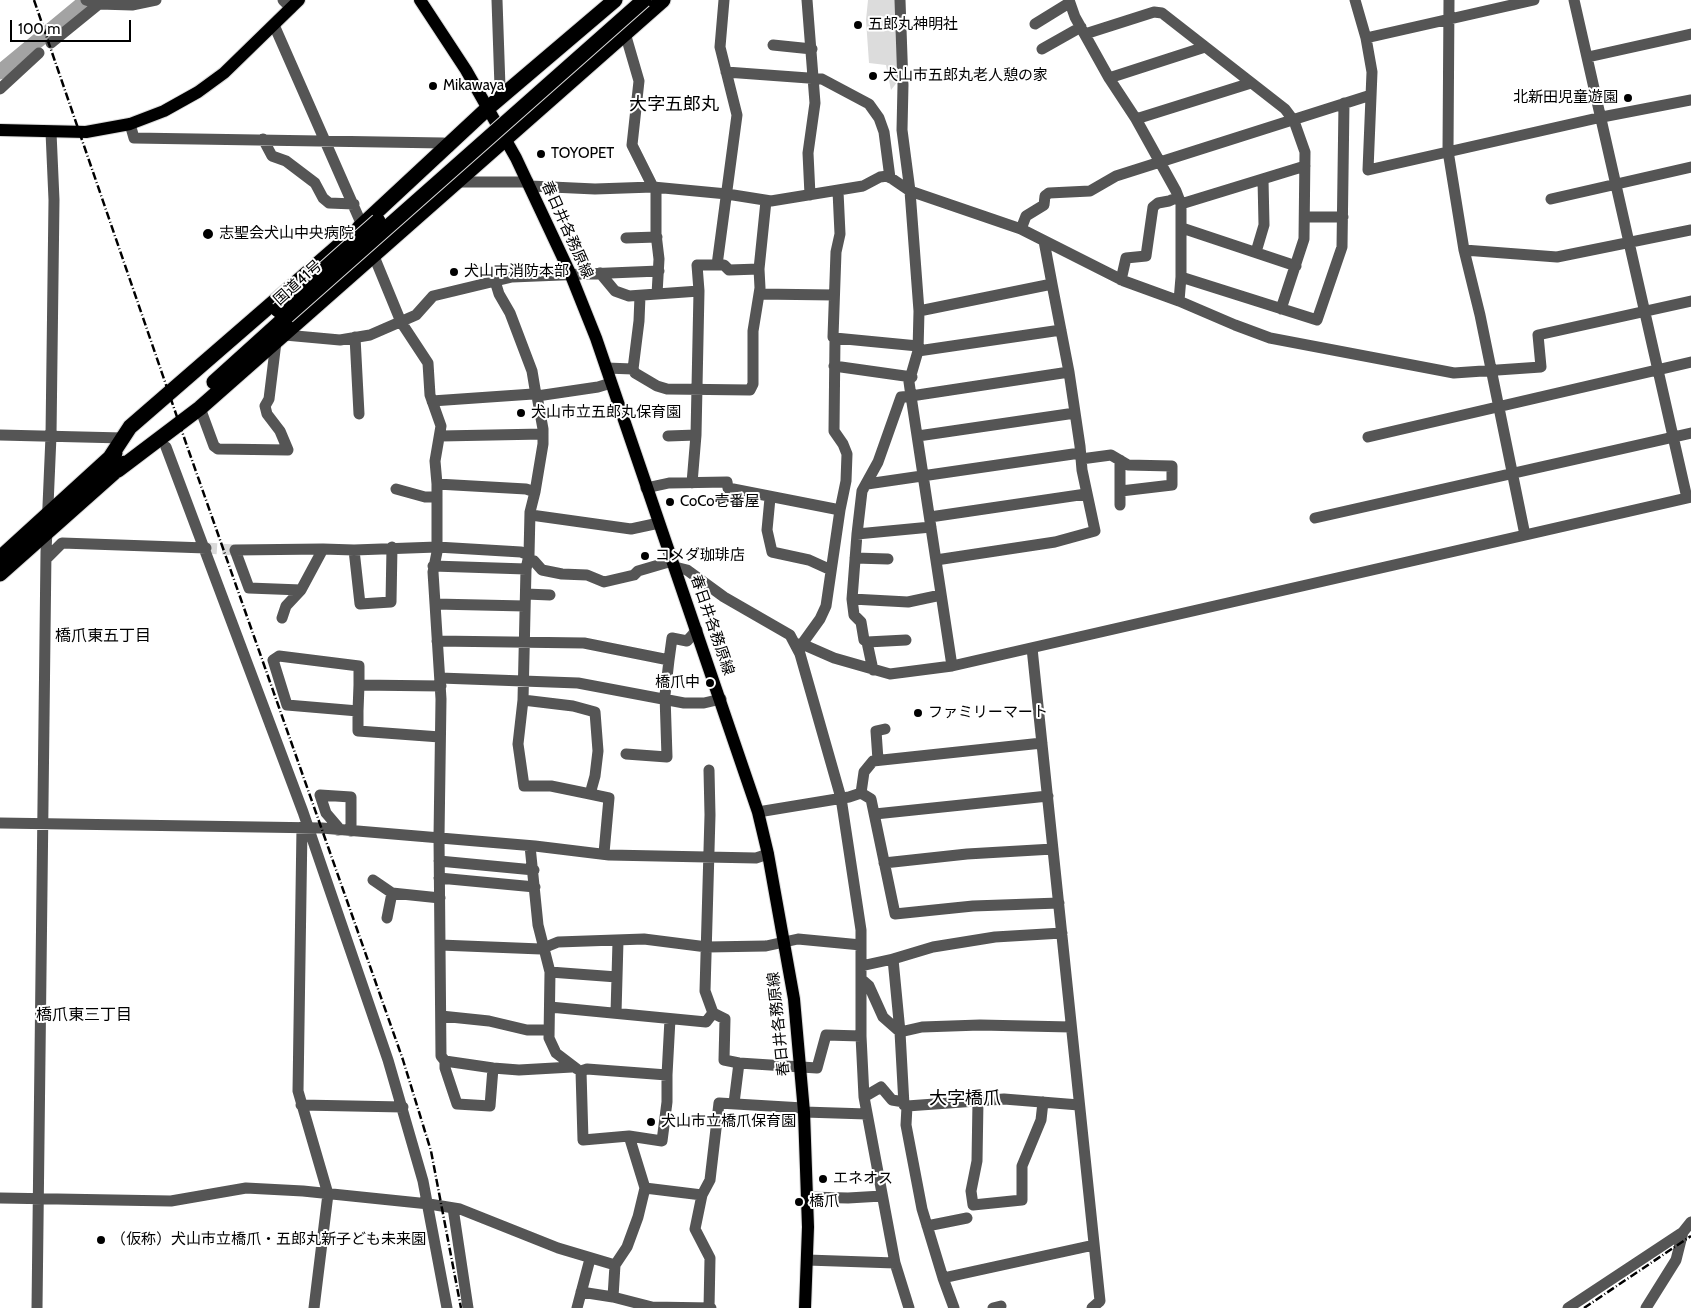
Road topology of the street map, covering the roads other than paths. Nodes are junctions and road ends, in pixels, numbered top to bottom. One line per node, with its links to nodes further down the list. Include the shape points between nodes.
1 (86, 0): 17 (street)
2 (156, 0): 17 (street, via 132,5)
3 (420, 0): 42 (main road, 春日井各務原線)
4 (497, 0): 37 (street)
5 (615, 0): 42 (highway)
6 (630, 0): 104 (highway, 国道41号, bridge)
7 (644, 0): 104 (highway, 国道41号, bridge)
8 (663, 0): 23 (highway)
9 (724, 0): 33 (street, via 720,47)
10 (807, 0): 29 (street)
11 (900, 0): 64 (street, via 902,130)
12 (1355, 0): 25 (street)
13 (1449, 0): 19 (street)
14 (1534, 0): 19 (street)
15 (1574, 0): 32 (street)
16 (1069, 1): 20 (street); 22 (street)
17 (100, 2): 26 (street)
18 (291, 3): 21 (main road)
19 (1449, 19): 25 (street); 53 (street)
20 (1035, 24)
21 (274, 26): 46 (main road, via 224,73 198,92 164,111); 50 (street)
22 (1083, 30): 28 (street, via 1154,12 1167,16); 30 (street); 34 (street)
23 (625, 33): 51 (highway); 62 (street, via 639,81 632,146)
24 (1691, 34): 32 (street)
25 (1366, 38): 39 (street, via 1372,72)
26 (51, 43)
27 (773, 45): 29 (street)
28 (1206, 47): 34 (street); 36 (street)
29 (812, 49): 35 (street)
30 (1042, 49)
31 (39, 53): 38 (street)
32 (1588, 57): 43 (street)
33 (726, 72): 35 (street); 65 (street, via 737,115)
34 (1109, 78): 44 (street)
35 (814, 79): 57 (street, via 822,79 875,110 884,132); 66 (street, via 815,103 808,153)
36 (1250, 82): 44 (street); 45 (street, via 1285,109)
37 (500, 87)
38 (0, 89)
39 (1371, 95): 41 (street); 53 (street, via 1368,170)
40 (1691, 100): 43 (street)
41 (1344, 103): 45 (street); 72 (street)
42 (488, 108): 51 (main road, 春日井各務原線); 52 (highway)
43 (1602, 117): 53 (street); 61 (street)
44 (1136, 119): 54 (street)
45 (1294, 121): 54 (street); 55 (street, via 1302,141)
46 (130, 124): 48 (main road, via 86,132); 49 (street, via 134,138)
47 (0, 130): 48 (main road)
48 (51, 132): 134 (street, via 54,200)
49 (263, 140): 50 (street); 70 (street, via 272,156 286,161 315,183 322,198 329,203)
50 (326, 140): 52 (street, via 443,143); 70 (street)
51 (506, 140): 59 (highway); 60 (main road, 春日井各務原線)
52 (449, 147): 73 (highway)
53 (1448, 151): 81 (street)
54 (1159, 162): 69 (street); 75 (street, via 1116,176 1090,191 1049,193 1044,205 1026,216)
55 (1305, 166): 58 (street); 71 (street)
56 (1691, 167): 61 (street)
57 (890, 178): 63 (street, via 880,177 863,186); 64 (street)
58 (1263, 179): 69 (street); 82 (street, via 1264,225)
59 (458, 182): 60 (street); 83 (highway)
60 (529, 184): 62 (street, via 595,189); 88 (main road, 春日井各務原線)
61 (1616, 184): 67 (street); 80 (street)
62 (654, 187): 65 (street); 77 (street)
63 (838, 191): 66 (street); 97 (street, via 840,234)
64 (910, 192): 75 (street); 101 (street)
65 (727, 194): 68 (street); 84 (street)
66 (810, 195): 68 (street)
67 (1551, 199)
68 (766, 201): 86 (street)
69 (1180, 201): 74 (street); 91 (street, via 1158,203 1153,207 1146,256 1126,258)
70 (354, 204): 73 (street)
71 (1305, 217): 72 (street); 85 (street, via 1304,239)
72 (1343, 217): 102 (street, via 1342,246 1317,320)
73 (363, 225): 83 (street); 140 (highway, via 130,427)
74 (1182, 228): 82 (street); 90 (street)
75 (1021, 229): 79 (street)
76 (1691, 230): 80 (street)
77 (656, 237): 78 (street); 87 (street)
78 (626, 238)
79 (1044, 241): 91 (street); 93 (street)
80 (1629, 243): 81 (street, via 1557,258); 103 (street)
81 (1464, 250): 116 (street)
82 (1256, 252): 85 (street)
83 (374, 256): 105 (street); 108 (highway)
84 (716, 265): 86 (street, via 724,265 729,270); 94 (street, via 697,265)
85 (1296, 266): 102 (street)
86 (759, 269): 96 (street)
87 (658, 271): 89 (street); 95 (street)
88 (570, 273): 89 (street); 92 (street); 114 (main road, 春日井各務原線)
89 (600, 273): 98 (street, via 622,295)
90 (1181, 276): 99 (street); 102 (street)
91 (1121, 280): 99 (street)
92 (495, 281): 105 (street, via 433,296 420,312); 123 (street, via 532,371)
93 (1052, 284): 101 (street); 106 (street)
94 (699, 291): 95 (street); 122 (street)
95 (657, 294): 98 (street)
96 (759, 294): 97 (street); 122 (street, via 753,331 753,384 750,390)
97 (834, 294): 109 (street)
98 (640, 296): 115 (street)
99 (1180, 301): 116 (street, via 1270,338 1454,374)
100 (1691, 301): 103 (street)
101 (919, 310): 110 (street)
102 (1281, 310)
103 (1645, 311): 116 (street, via 1538,335 1541,367); 117 (street)
104 (283, 313): 144 (highway, 国道41号)
105 (401, 322): 107 (street, via 370,335); 125 (street, via 428,363)
106 (1061, 330): 110 (street); 118 (street)
107 (355, 337): 108 (street, via 340,340); 129 (street)
108 (280, 338): 111 (highway); 120 (street)
109 (835, 338): 110 (street); 113 (street)
110 (918, 348): 119 (street)
111 (257, 358): 120 (street); 126 (highway)
112 (1691, 362): 117 (street)
113 (834, 366): 119 (street); 159 (street, via 834,431 847,454)
114 (606, 368): 115 (street); 121 (main road, 春日井各務原線)
115 (633, 369): 122 (street, via 661,388)
116 (1492, 370): 127 (street)
117 (1658, 370): 127 (street); 139 (street)
118 (1069, 372): 124 (street); 128 (street)
119 (912, 377): 124 (street, via 909,382)
120 (271, 383): 126 (street, via 265,406 267,414 280,431 288,450 218,449)
121 (611, 383): 123 (street); 150 (main road, 春日井各務原線)
122 (697, 390): 133 (street)
123 (536, 396): 125 (street); 132 (street)
124 (911, 396): 137 (street); 149 (street, via 901,397)
125 (432, 401): 135 (street)
126 (200, 408): 144 (highway)
127 (1498, 408): 138 (street); 145 (street)
128 (1075, 413): 137 (street); 142 (street)
129 (359, 414)
130 (1691, 433): 139 (street)
131 (0, 434): 134 (street)
132 (543, 434): 135 (street); 153 (street)
133 (696, 435): 136 (street); 147 (street)
134 (52, 436): 140 (street); 164 (street)
135 (441, 436): 148 (street, via 435,453)
136 (668, 436)
137 (918, 436): 146 (street)
138 (1368, 437)
139 (1673, 437): 145 (street); 157 (street)
140 (123, 438): 144 (highway)
141 (166, 447): 169 (street)
142 (1081, 456): 143 (street, via 1111,455); 146 (street); 154 (street)
143 (1120, 460): 152 (street); 152 (street, via 1128,465 1172,466 1172,485)
144 (113, 464): 164 (highway, 国道41号)
145 (1512, 473): 161 (street); 166 (street)
146 (924, 477): 149 (street); 162 (street)
147 (692, 483): 150 (street); 156 (street, via 727,482 728,488)
148 (437, 484): 153 (street); 155 (street)
149 (867, 484): 165 (street, via 860,499)
150 (646, 488): 163 (main road, 春日井各務原線)
151 (396, 489): 155 (street)
152 (1121, 491): 158 (street)
153 (535, 492): 160 (street)
154 (1086, 494): 162 (street); 176 (street, via 1094,531 1055,542)
155 (437, 497): 168 (street)
156 (770, 498): 159 (street); 180 (street, via 768,530 772,552 809,560)
157 (1689, 498): 166 (street)
158 (1120, 505)
159 (840, 510): 180 (street)
160 (531, 515): 163 (street, via 631,529); 177 (street)
161 (1315, 518)
162 (930, 522): 165 (street); 176 (street)
163 (659, 523): 178 (main road, 春日井各務原線)
164 (47, 525): 172 (highway, 国道41号); 174 (street); 181 (highway, 国道41号)
165 (858, 534): 173 (street)
166 (1525, 535): 195 (street)
167 (392, 547): 168 (street); 171 (street); 171 (street, via 391,602 360,604)
168 (437, 547): 177 (street, via 521,552); 179 (street)
169 (206, 548): 174 (street, via 62,544); 220 (street)
170 (323, 550): 171 (street); 182 (street); 182 (street, via 235,550 249,588)
171 (354, 550)
172 (0, 558)
173 (855, 558): 175 (street); 185 (street)
174 (46, 559): 219 (street)
175 (888, 559)
176 (936, 560): 184 (street)
177 (528, 561): 178 (street, via 534,561 542,570 587,575 604,582); 179 (street); 186 (street)
178 (673, 564): 189 (main road, 春日井各務原線); 194 (street, via 790,635)
179 (433, 566): 187 (street)
180 (831, 570): 194 (street, via 824,614)
181 (0, 574)
182 (301, 590): 188 (street, via 286,606)
183 (550, 595): 186 (street)
184 (941, 595): 185 (street, via 908,602); 197 (street)
185 (852, 599): 193 (street, via 854,615 861,622)
186 (525, 600): 187 (street); 192 (street)
187 (435, 604): 191 (street)
188 (282, 618)
189 (696, 630): 196 (street, via 687,641 672,638); 202 (main road, 春日井各務原線)
190 (906, 640): 193 (street)
191 (437, 641): 192 (street); 200 (street)
192 (524, 641): 196 (street, via 584,643); 199 (street)
193 (867, 642): 198 (street)
194 (799, 644): 198 (street); 215 (street)
195 (1032, 648): 197 (street); 208 (street)
196 (669, 660): 204 (street)
197 (952, 666): 198 (street, via 910,673 890,674)
198 (873, 670)
199 (523, 681): 200 (street); 203 (street); 204 (street, via 578,683)
200 (440, 682): 201 (street); 207 (street)
201 (359, 685): 205 (street); 205 (street, via 360,666 278,656 272,660 287,705)
202 (721, 699): 204 (street, via 696,704); 216 (main road, 春日井各務原線)
203 (522, 700): 213 (street, via 518,744 524,786 551,786); 213 (street, via 595,712 598,751)
204 (665, 700): 209 (street, via 667,757)
205 (358, 711): 207 (street, via 358,731)
206 (885, 729): 210 (street, via 876,731)
207 (440, 737): 223 (street)
208 (1042, 743): 210 (street); 214 (street)
209 (626, 754)
210 (878, 760): 212 (street, via 864,772)
211 (709, 770): 228 (street)
212 (861, 792): 215 (street); 217 (street, via 871,799)
213 (590, 794): 226 (street, via 609,798)
214 (1048, 796): 217 (street); 225 (street)
215 (841, 798): 216 (street); 243 (street)
216 (758, 812): 227 (main road, 春日井各務原線)
217 (875, 814): 230 (street)
218 (0, 823): 219 (street)
219 (44, 824): 220 (street); 281 (street)
220 (304, 828): 221 (street); 271 (street); 273 (street)
221 (338, 830): 222 (street); 222 (street, via 326,813 320,796 351,797)
222 (351, 831): 223 (street)
223 (439, 837): 224 (street); 229 (street)
224 (530, 846): 226 (street); 231 (street)
225 (1053, 849): 230 (street); 237 (street)
226 (604, 854): 228 (street)
227 (768, 854): 228 (street, via 756,858); 241 (main road, 春日井各務原線)
228 (708, 856): 245 (street)
229 (439, 861): 231 (street); 232 (street)
230 (884, 863): 237 (street, via 895,914)
231 (534, 870): 234 (street)
232 (439, 878): 234 (street); 236 (street)
233 (372, 880): 235 (street)
234 (535, 887): 244 (street, via 538,925)
235 (392, 893): 236 (street); 238 (street)
236 (440, 898): 242 (street)
237 (1059, 902): 239 (street)
238 (387, 918)
239 (1062, 933): 246 (street, via 995,937 932,947); 256 (street)
240 (618, 941): 244 (street, via 558,942); 245 (street, via 644,940); 249 (street)
241 (785, 942): 243 (street, via 798,938); 245 (street, via 766,946); 263 (main road, 春日井各務原線)
242 (440, 945): 244 (street); 254 (street)
243 (861, 945): 247 (street)
244 (546, 947): 248 (street)
245 (706, 947): 253 (street, via 705,992)
246 (893, 959): 247 (street); 258 (street)
247 (861, 966): 250 (street)
248 (550, 972): 249 (street); 251 (street)
249 (617, 977): 252 (street)
250 (861, 979): 258 (street, via 869,986 883,1017); 259 (street)
251 (550, 1007): 252 (street); 257 (street)
252 (616, 1013): 255 (street)
253 (713, 1013): 255 (street, via 706,1022); 261 (street, via 725,1018 724,1060)
254 (441, 1016): 257 (street, via 489,1021 527,1030); 260 (street, via 441,1056)
255 (670, 1019): 265 (street)
256 (1072, 1027): 258 (street, via 980,1025 922,1027); 272 (street)
257 (548, 1030): 264 (street, via 552,1048)
258 (900, 1032): 270 (street)
259 (860, 1036): 263 (street, via 826,1035 817,1068); 266 (street)
260 (445, 1061): 262 (street); 262 (street, via 457,1104 490,1106)
261 (739, 1063): 263 (street); 269 (street)
262 (493, 1068): 264 (street)
263 (800, 1068): 274 (main road, 春日井各務原線)
264 (576, 1069): 265 (street); 276 (street, via 583,1140)
265 (667, 1075): 276 (street, via 662,1140)
266 (864, 1097): 270 (street, via 881,1087 892,1100); 275 (street)
267 (978, 1101): 268 (street); 268 (street, via 977,1161 971,1191 973,1204 1022,1200 1022,1166 1041,1120); 270 (street)
268 (1043, 1102): 272 (street)
269 (734, 1103): 274 (street); 279 (street, via 719,1104 710,1180)
270 (905, 1104): 288 (street, via 906,1125)
271 (300, 1105): 273 (street); 278 (street)
272 (1080, 1105): 290 (street)
273 (403, 1107): 284 (street)
274 (804, 1110): 275 (street); 282 (main road, 春日井各務原線)
275 (867, 1114): 280 (street)
276 (629, 1136): 277 (street)
277 (645, 1188): 279 (street); 294 (street, via 627,1247)
278 (328, 1194): 281 (street, via 246,1188 171,1201); 284 (street); 301 (street)
279 (702, 1194): 306 (street, via 695,1230 710,1258)
280 (882, 1196): 282 (street); 293 (street)
281 (37, 1197): 283 (street); 300 (street)
282 (807, 1197): 292 (main road, 春日井各務原線)
283 (0, 1198)
284 (429, 1204): 285 (street); 302 (street)
285 (453, 1208): 291 (street); 303 (street)
286 (967, 1218): 288 (street)
287 (1691, 1222): 289 (street)
288 (928, 1226): 295 (street)
289 (1683, 1232): 310 (street); 311 (street, via 1676,1260)
290 (1094, 1246): 295 (street); 298 (street)
291 (590, 1259): 294 (street); 296 (street)
292 (807, 1260): 293 (street); 307 (main road, 春日井各務原線)
293 (895, 1263): 308 (street)
294 (615, 1266): 297 (street)
295 (943, 1278): 309 (street)
296 (581, 1292): 297 (street); 304 (street)
297 (613, 1297): 305 (street)
298 (1097, 1306)
299 (696, 1307): 305 (street); 306 (street)
300 (37, 1308)
301 (314, 1308)
302 (447, 1308)
303 (468, 1308)
304 (577, 1308)
305 (652, 1308)
306 (710, 1308)
307 (805, 1308)
308 (909, 1308)
309 (954, 1308)
310 (1568, 1308)
311 (1646, 1308)

